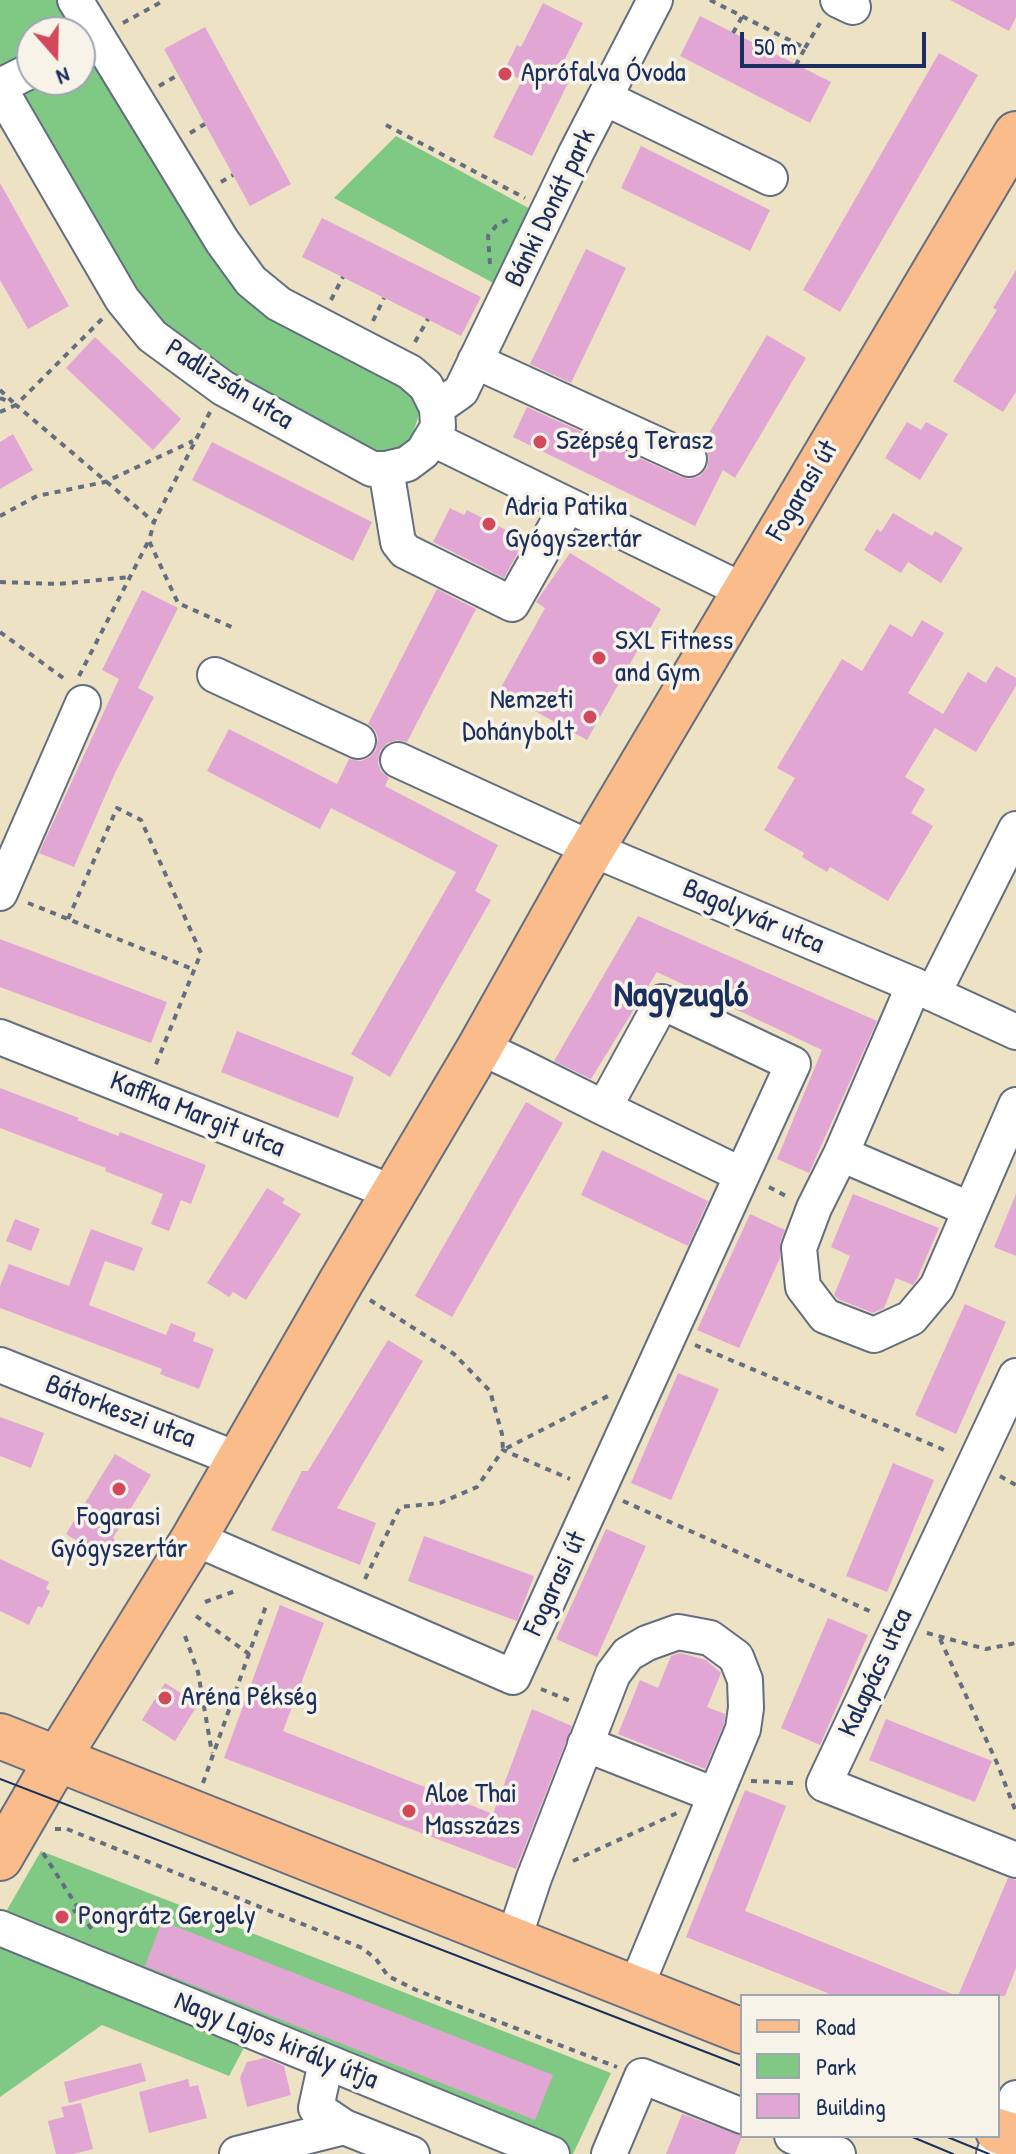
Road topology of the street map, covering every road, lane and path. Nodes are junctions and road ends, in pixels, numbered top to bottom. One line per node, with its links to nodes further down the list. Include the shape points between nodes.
1 (165, 0): 6 (path)
2 (655, 0): 10 (street, Bánki Donát park)
3 (710, 0): 4 (path)
4 (742, 17): 5 (path); 8 (path, via 805,48)
5 (733, 33)
6 (96, 37)
7 (96, 53): 22 (street, via 251,281 279,304 410,372 426,386)
8 (796, 65)
9 (0, 87): 15 (street, Padlizsán utca)
10 (605, 98): 13 (street); 14 (street, Bánki Donát park)
11 (386, 125): 14 (path)
12 (1016, 134): 33 (main road, Fogarasi út)
13 (770, 178)
14 (548, 210): 16 (street, Bánki Donát park)
15 (122, 299): 17 (street, Padlizsán utca, via 152,336); 20 (path)
16 (475, 361): 22 (street, Bánki Donát park, via 461,391); 24 (street)
17 (223, 388): 23 (path); 25 (street, Padlizsán utca, via 372,469)
18 (0, 390): 20 (path)
19 (0, 398): 20 (path)
20 (16, 405): 21 (path); 26 (path)
21 (0, 412)
22 (435, 424): 25 (street, via 423,452 407,464); 27 (street)
23 (195, 440): 26 (path); 29 (path)
24 (689, 459)
25 (386, 469): 27 (street, via 398,542 405,551 512,604)
26 (105, 482): 28 (path, via 37,496); 29 (path)
27 (568, 505): 33 (street)
28 (0, 516)
29 (154, 522): 30 (path)
30 (149, 541): 31 (path); 34 (path, via 178,603)
31 (130, 577): 32 (path, via 58,584); 35 (path, via 74,686)
32 (0, 582)
33 (744, 591): 41 (main road, Fogarasi út)
34 (236, 629)
35 (0, 632)
36 (215, 675): 38 (street)
37 (83, 703): 42 (street)
38 (358, 741)
39 (407, 764): 41 (street)
40 (1016, 829): 45 (street)
41 (592, 849): 45 (street, Bagolyvár utca); 48 (main road, Fogarasi út)
42 (0, 893): 43 (path)
43 (68, 919): 44 (path); 44 (path, via 117,808 141,820 201,953)
44 (195, 970): 49 (path)
45 (923, 990): 46 (street, Bagolyvár utca); 52 (street)
46 (1016, 1032)
47 (0, 1037): 49 (street, Kaffka Margit utca)
48 (480, 1047): 51 (street); 54 (main road, Fogarasi út)
49 (144, 1094): 54 (street, Kaffka Margit utca)
50 (1016, 1105): 56 (street)
51 (604, 1108): 53 (street); 53 (street, Fogarasi út, via 662,1002 793,1064)
52 (841, 1154): 55 (street); 56 (street)
53 (742, 1175): 55 (path); 58 (street, Fogarasi út)
54 (394, 1193): 57 (main road, Fogarasi út)
55 (814, 1208): 56 (street, via 799,1248 803,1287 825,1316 874,1335 911,1318 937,1287)
56 (969, 1209)
57 (341, 1282): 62 (path, via 454,1354 490,1391); 63 (main road, Fogarasi út)
58 (671, 1335): 60 (street, Fogarasi út); 64 (path)
59 (0, 1365): 63 (street, Bátorkeszi utca)
60 (651, 1374): 62 (path); 66 (street, Fogarasi út)
61 (1016, 1376): 64 (street, Kalapács utca)
62 (503, 1450): 66 (path); 69 (path, via 477,1487 440,1503 400,1507)
63 (239, 1460): 67 (main road, Fogarasi út)
64 (976, 1463): 65 (path); 71 (street, Kalapács utca)
65 (1016, 1485)
66 (599, 1491): 71 (path); 76 (street, Fogarasi út)
67 (194, 1538): 69 (street); 81 (main road, Fogarasi út)
68 (268, 1601): 75 (path)
69 (351, 1607): 76 (street)
70 (196, 1616): 75 (path)
71 (899, 1624): 73 (path); 87 (street, Kalapács utca, via 824,1784)
72 (185, 1636): 80 (path, via 198,1672)
73 (939, 1637): 74 (path, via 986,1649); 84 (path)
74 (1016, 1643)
75 (249, 1654): 80 (path)
76 (513, 1677): 77 (path)
77 (598, 1713): 79 (street); 82 (street, via 613,1674 628,1654 678,1632 710,1638 736,1657 745,1680 746,1708 743,1729)
78 (0, 1736): 81 (main road)
79 (585, 1744): 82 (street); 91 (street)
80 (213, 1755): 83 (path)
81 (58, 1758): 83 (main road); 86 (main road, Fogarasi út)
82 (715, 1795): 93 (street)
83 (193, 1811): 91 (main road)
84 (1016, 1812)
85 (54, 1829): 96 (path, via 67,1829 362,1948 388,1976 416,1990)
86 (21, 1854): 88 (path)
87 (1016, 1860)
88 (79, 1909): 89 (path); 92 (path)
89 (62, 1917)
90 (0, 1928): 92 (street, Nagy Lajos király útja)
91 (513, 1941): 93 (main road)
92 (123, 1978): 95 (street, Nagy Lajos király útja)
93 (635, 1989): 94 (main road)
94 (740, 2030)
95 (326, 2062): 98 (street, via 316,2108); 102 (street, Nagy Lajos király útja)
96 (642, 2076): 97 (street); 103 (street)
97 (740, 2115)
98 (344, 2127): 100 (street); 101 (street)
99 (797, 2138): 104 (street)
100 (237, 2154)
101 (412, 2154)
102 (552, 2154)
103 (609, 2154)
104 (838, 2154)

